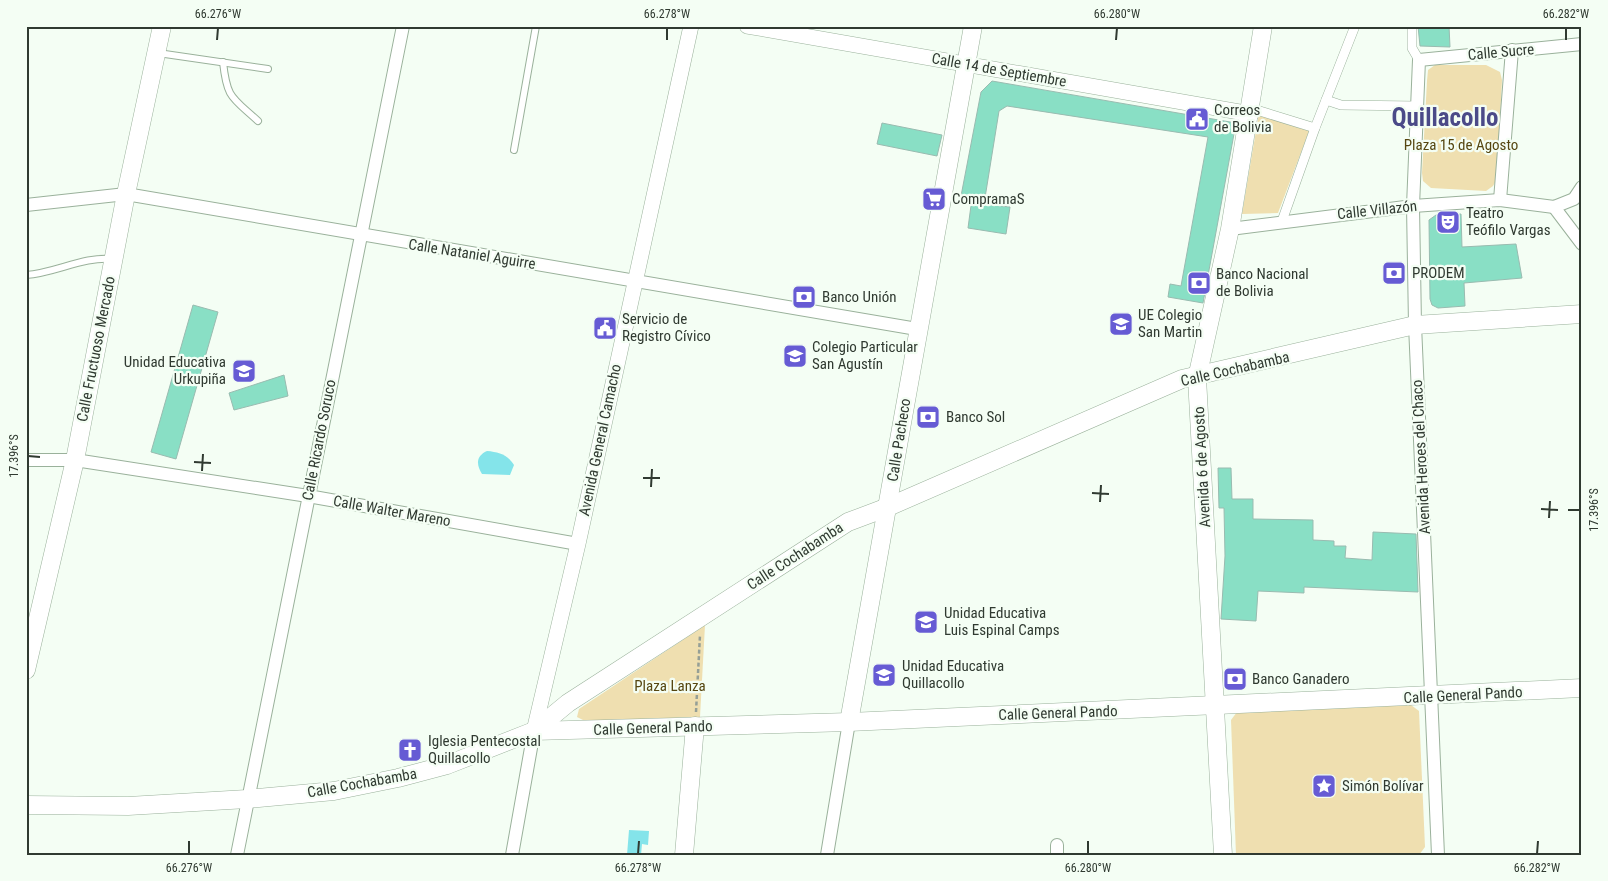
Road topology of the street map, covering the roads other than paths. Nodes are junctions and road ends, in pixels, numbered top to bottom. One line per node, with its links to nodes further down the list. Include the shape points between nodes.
1 (162, 26): 12 (main road, Calle Fructuoso Mercado)
2 (403, 26): 31 (street, Calle Ricardo Soruco)
3 (536, 26): 22 (lane)
4 (691, 26): 35 (street, Avenida General Camacho)
5 (747, 26): 15 (street, Calle 14 de Septiembre)
6 (973, 26): 15 (main road, Calle Pacheco)
7 (1263, 26): 19 (main road, Avenida 6 de Agosto)
8 (1355, 26): 17 (street)
9 (1412, 26): 13 (street, via 1412,48)
10 (1582, 44): 11 (street, Calle Sucre)
11 (1512, 50): 13 (street, Calle Sucre); 25 (street)
12 (156, 53): 14 (lane); 24 (main road, Calle Fructuoso Mercado)
13 (1419, 60): 18 (street, Avenida Heroes del Chaco)
14 (223, 62): 16 (lane); 20 (lane, via 226,89)
15 (966, 64): 19 (street, Calle 14 de Septiembre); 38 (main road, Calle Pacheco)
16 (268, 69)
17 (1326, 100): 18 (street, via 1341,105); 21 (street)
18 (1416, 106): 27 (street, Avenida Heroes del Chaco)
19 (1250, 111): 21 (street); 30 (main road, Avenida 6 de Agosto)
20 (258, 121)
21 (1315, 128): 29 (street)
22 (514, 150)
23 (1582, 187): 28 (street, via 1574,199)
24 (126, 194): 26 (street, Calle Nataniel Aguirre); 31 (street, Calle Nataniel Aguirre); 33 (main road, Calle Fructuoso Mercado)
25 (1500, 200): 27 (street, Calle Villazón); 28 (street, Calle Villazón)
26 (26, 205)
27 (1413, 206): 29 (street, Calle Villazón); 37 (street, Avenida Heroes del Chaco)
28 (1554, 207): 32 (street)
29 (1282, 221): 30 (street, Calle Villazón)
30 (1230, 228): 39 (main road, Avenida 6 de Agosto)
31 (360, 236): 35 (street, Calle Nataniel Aguirre); 42 (street, Calle Ricardo Soruco)
32 (1582, 244)
33 (113, 260): 34 (lane, via 100,258 47,273); 41 (main road, Calle Fructuoso Mercado)
34 (26, 275)
35 (635, 281): 38 (street, Calle Nataniel Aguirre); 44 (street, Avenida General Camacho)
36 (1582, 314): 37 (main road, Calle Cochabamba)
37 (1415, 325): 39 (main road, Calle Cochabamba); 47 (street, Avenida Heroes del Chaco)
38 (917, 328): 43 (main road, Calle Pacheco)
39 (1197, 378): 43 (main road, Calle Cochabamba, via 1182,380); 48 (main road, Avenida 6 de Agosto)
40 (26, 460): 41 (street, Calle Walter Mareno)
41 (75, 460): 42 (street, Calle Walter Mareno); 45 (main road, Calle Fructuoso Mercado)
42 (308, 496): 44 (street, Calle Walter Mareno); 52 (street, Calle Ricardo Soruco)
43 (888, 507): 49 (main road, Calle Pacheco); 51 (main road, Calle Cochabamba, via 848,522 568,703)
44 (578, 544): 51 (street, Avenida General Camacho)
45 (26, 670)
46 (1582, 688): 47 (main road, Calle General Pando)
47 (1432, 697): 48 (main road, Calle General Pando); 59 (street, Avenida Heroes del Chaco)
48 (1214, 706): 49 (main road, Calle General Pando); 58 (main road, Avenida 6 de Agosto)
49 (849, 722): 50 (main road, Calle General Pando); 57 (street, Calle Pacheco)
50 (695, 726): 51 (main road, Calle General Pando); 56 (main road)
51 (534, 731): 52 (main road, Calle Cochabamba, via 447,765 398,778 334,791); 55 (street, Avenida General Camacho)
52 (247, 799): 53 (main road, Calle Cochabamba, via 128,806); 54 (street, Calle Ricardo Soruco)
53 (26, 805)
54 (237, 855)
55 (512, 855)
56 (684, 855)
57 (827, 855)
58 (1224, 855)
59 (1438, 855)

